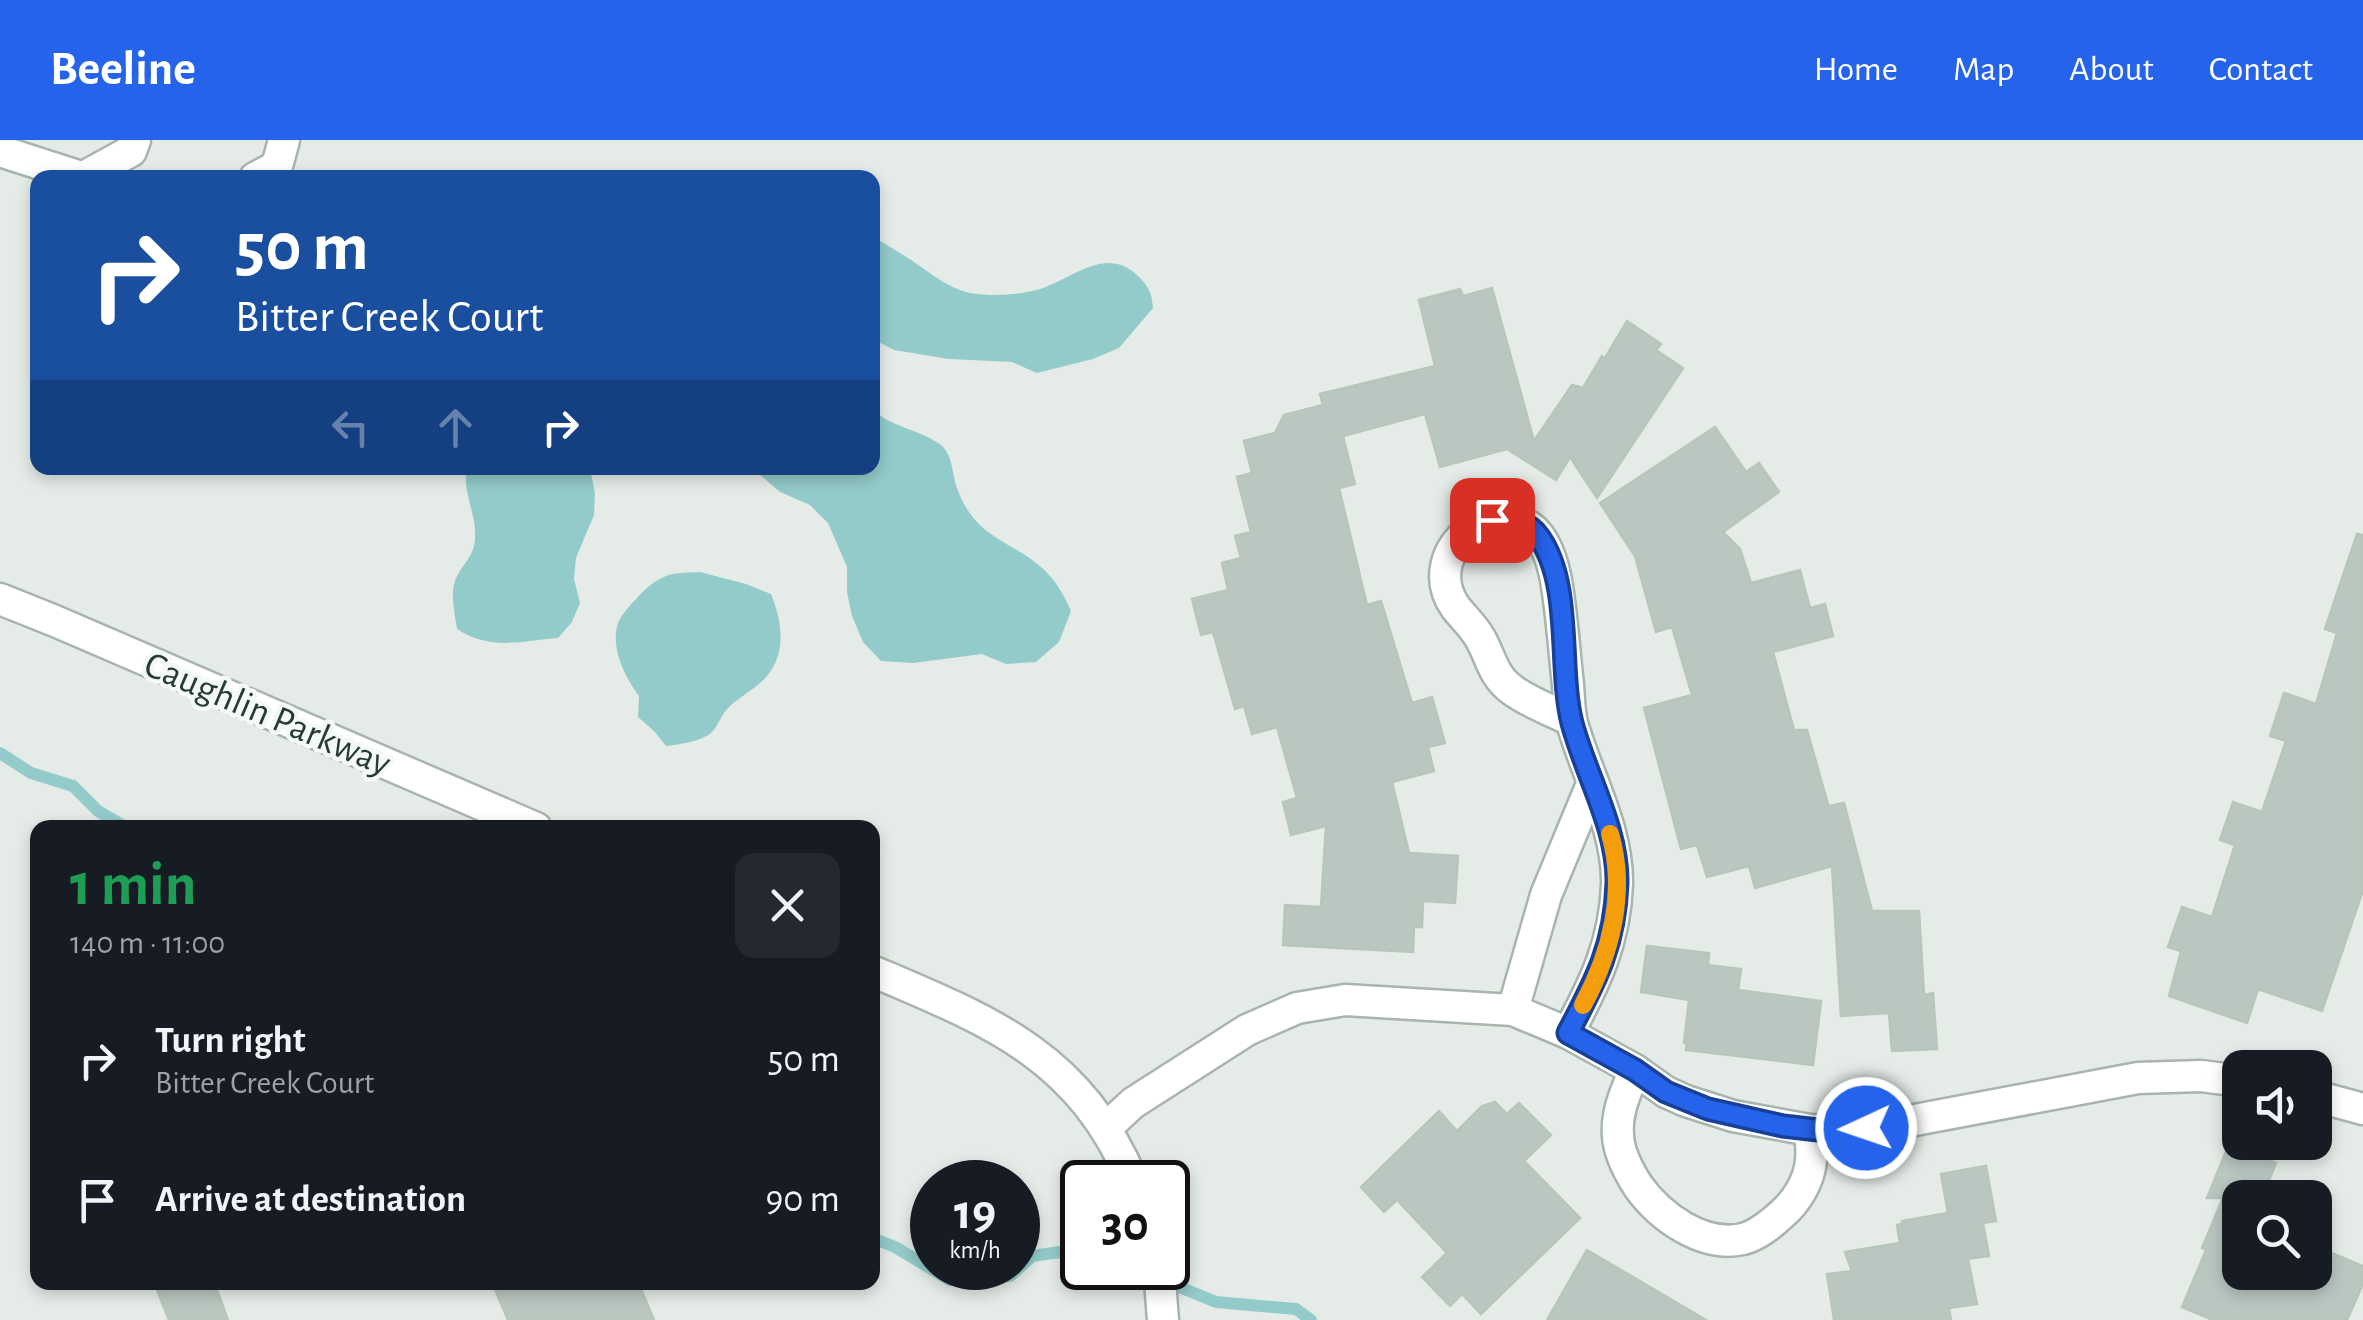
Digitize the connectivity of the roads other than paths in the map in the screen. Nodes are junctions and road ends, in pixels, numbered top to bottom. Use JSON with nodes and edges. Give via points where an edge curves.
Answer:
{"nodes":[{"id":1,"x":136,"y":140,"type":"edge"},
{"id":2,"x":284,"y":140,"type":"edge"},
{"id":3,"x":0,"y":151,"type":"edge"},
{"id":4,"x":60,"y":170,"type":"edge"},
{"id":5,"x":95,"y":170,"type":"edge"},
{"id":6,"x":270,"y":170,"type":"edge"},
{"id":7,"x":0,"y":600,"type":"edge"},
{"id":8,"x":1572,"y":720,"type":"junction"},
{"id":9,"x":1592,"y":784,"type":"junction"},
{"id":10,"x":517,"y":820,"type":"edge"},
{"id":11,"x":880,"y":974,"type":"edge"},
{"id":12,"x":1513,"y":1010,"type":"junction"},
{"id":13,"x":1568,"y":1033,"type":"junction"},
{"id":14,"x":1635,"y":1070,"type":"junction"},
{"id":15,"x":2222,"y":1079,"type":"edge"},
{"id":16,"x":2332,"y":1101,"type":"edge"},
{"id":17,"x":2363,"y":1109,"type":"edge"},
{"id":18,"x":1106,"y":1128,"type":"junction"},
{"id":19,"x":1810,"y":1130,"type":"junction"},
{"id":20,"x":1122,"y":1160,"type":"edge"},
{"id":21,"x":1160,"y":1290,"type":"edge"},
{"id":22,"x":1162,"y":1320,"type":"edge"}],
"edges":[{"from":1,"to":5,"type":"street","via":[[131,151]]},
{"from":2,"to":6,"type":"street"},
{"from":3,"to":4,"type":"street"},
{"from":7,"to":10,"type":"street","name":"Caughlin Parkway"},
{"from":8,"to":8,"type":"street","via":[[1559,600],[1544,544],[1524,524],[1492,520],[1477,526],[1446,560],[1454,605],[1509,688]]},
{"from":8,"to":9,"type":"street"},
{"from":9,"to":12,"type":"street","via":[[1546,894]]},
{"from":9,"to":13,"type":"street","via":[[1617,864],[1614,924]]},
{"from":11,"to":18,"type":"street","via":[[1009,1034],[1060,1074]]},
{"from":12,"to":13,"type":"street"},
{"from":12,"to":18,"type":"street","via":[[1345,1000],[1297,1008],[1248,1030],[1133,1103]]},
{"from":13,"to":14,"type":"street"},
{"from":14,"to":19,"type":"street","via":[[1708,1109]]},
{"from":14,"to":19,"type":"street","via":[[1619,1113],[1624,1159],[1649,1201],[1701,1235],[1740,1240],[1787,1210],[1807,1177]]},
{"from":15,"to":19,"type":"street","via":[[2138,1078],[1899,1123]]},
{"from":16,"to":17,"type":"street"},
{"from":18,"to":20,"type":"street"},
{"from":21,"to":22,"type":"street"}]}
